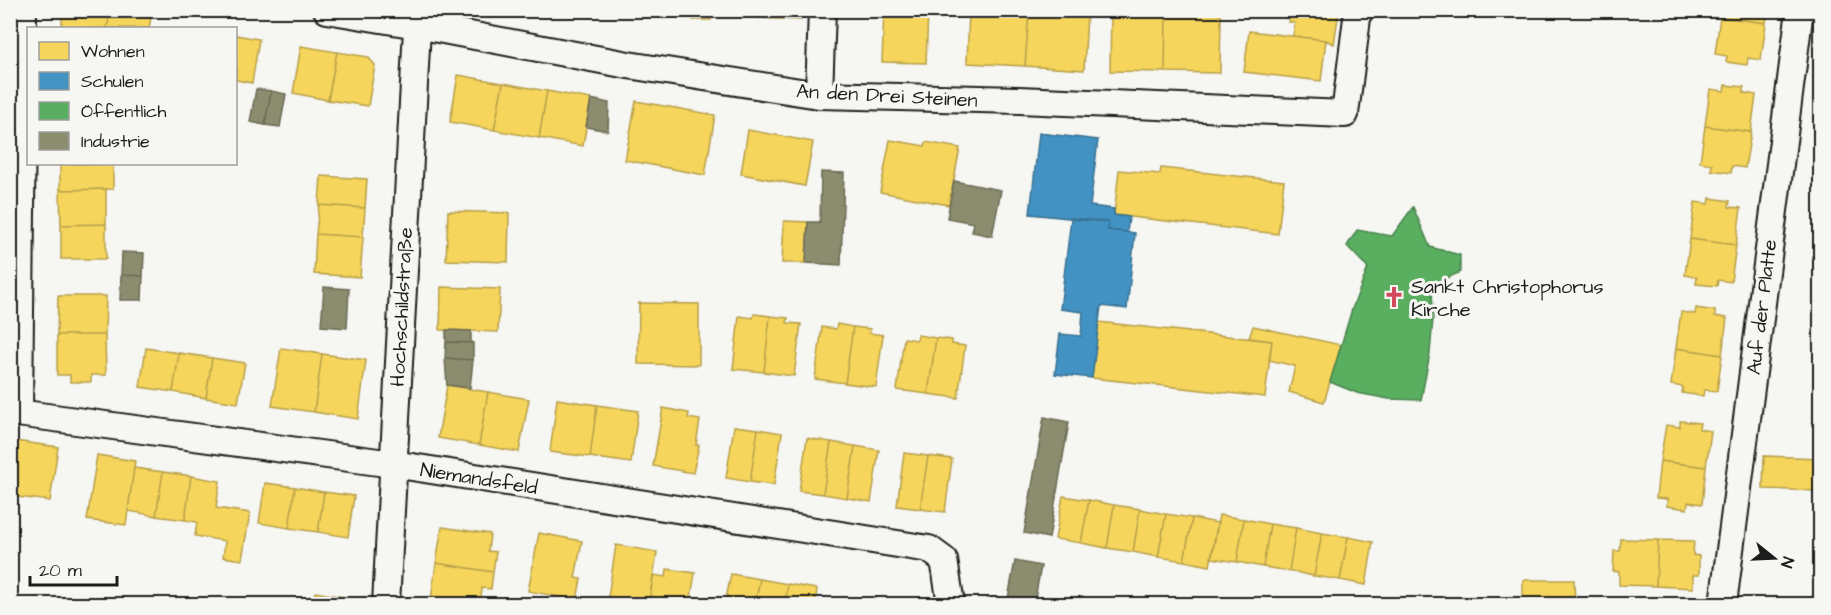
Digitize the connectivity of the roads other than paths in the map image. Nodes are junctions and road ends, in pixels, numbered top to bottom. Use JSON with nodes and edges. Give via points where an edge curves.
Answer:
{"nodes":[{"id":1,"x":23,"y":10,"type":"edge"},
{"id":2,"x":327,"y":10,"type":"edge"},
{"id":3,"x":822,"y":10,"type":"edge"},
{"id":4,"x":1358,"y":10,"type":"edge"},
{"id":5,"x":1800,"y":10,"type":"edge"},
{"id":6,"x":417,"y":18,"type":"edge"},
{"id":7,"x":819,"y":96,"type":"junction"},
{"id":8,"x":15,"y":413,"type":"edge"},
{"id":9,"x":393,"y":464,"type":"junction"},
{"id":10,"x":386,"y":604,"type":"edge"},
{"id":11,"x":951,"y":604,"type":"edge"},
{"id":12,"x":1723,"y":604,"type":"edge"}],
"edges":[{"from":1,"to":8,"type":"street"},
{"from":2,"to":6,"type":"street","name":"An den Drei Steinen"},
{"from":3,"to":7,"type":"street"},
{"from":4,"to":7,"type":"street","name":"An den Drei Steinen","via":[[1345,114]]},
{"from":5,"to":12,"type":"street","name":"Auf der Platte"},
{"from":6,"to":7,"type":"street","name":"An den Drei Steinen","via":[[628,65]]},
{"from":6,"to":9,"type":"street","name":"Hochschildstraße"},
{"from":8,"to":9,"type":"street","name":"Niemandsfeld"},
{"from":9,"to":10,"type":"street","name":"Hochschildstraße"},
{"from":9,"to":11,"type":"street","name":"Niemandsfeld","via":[[929,549],[944,560]]}]}
